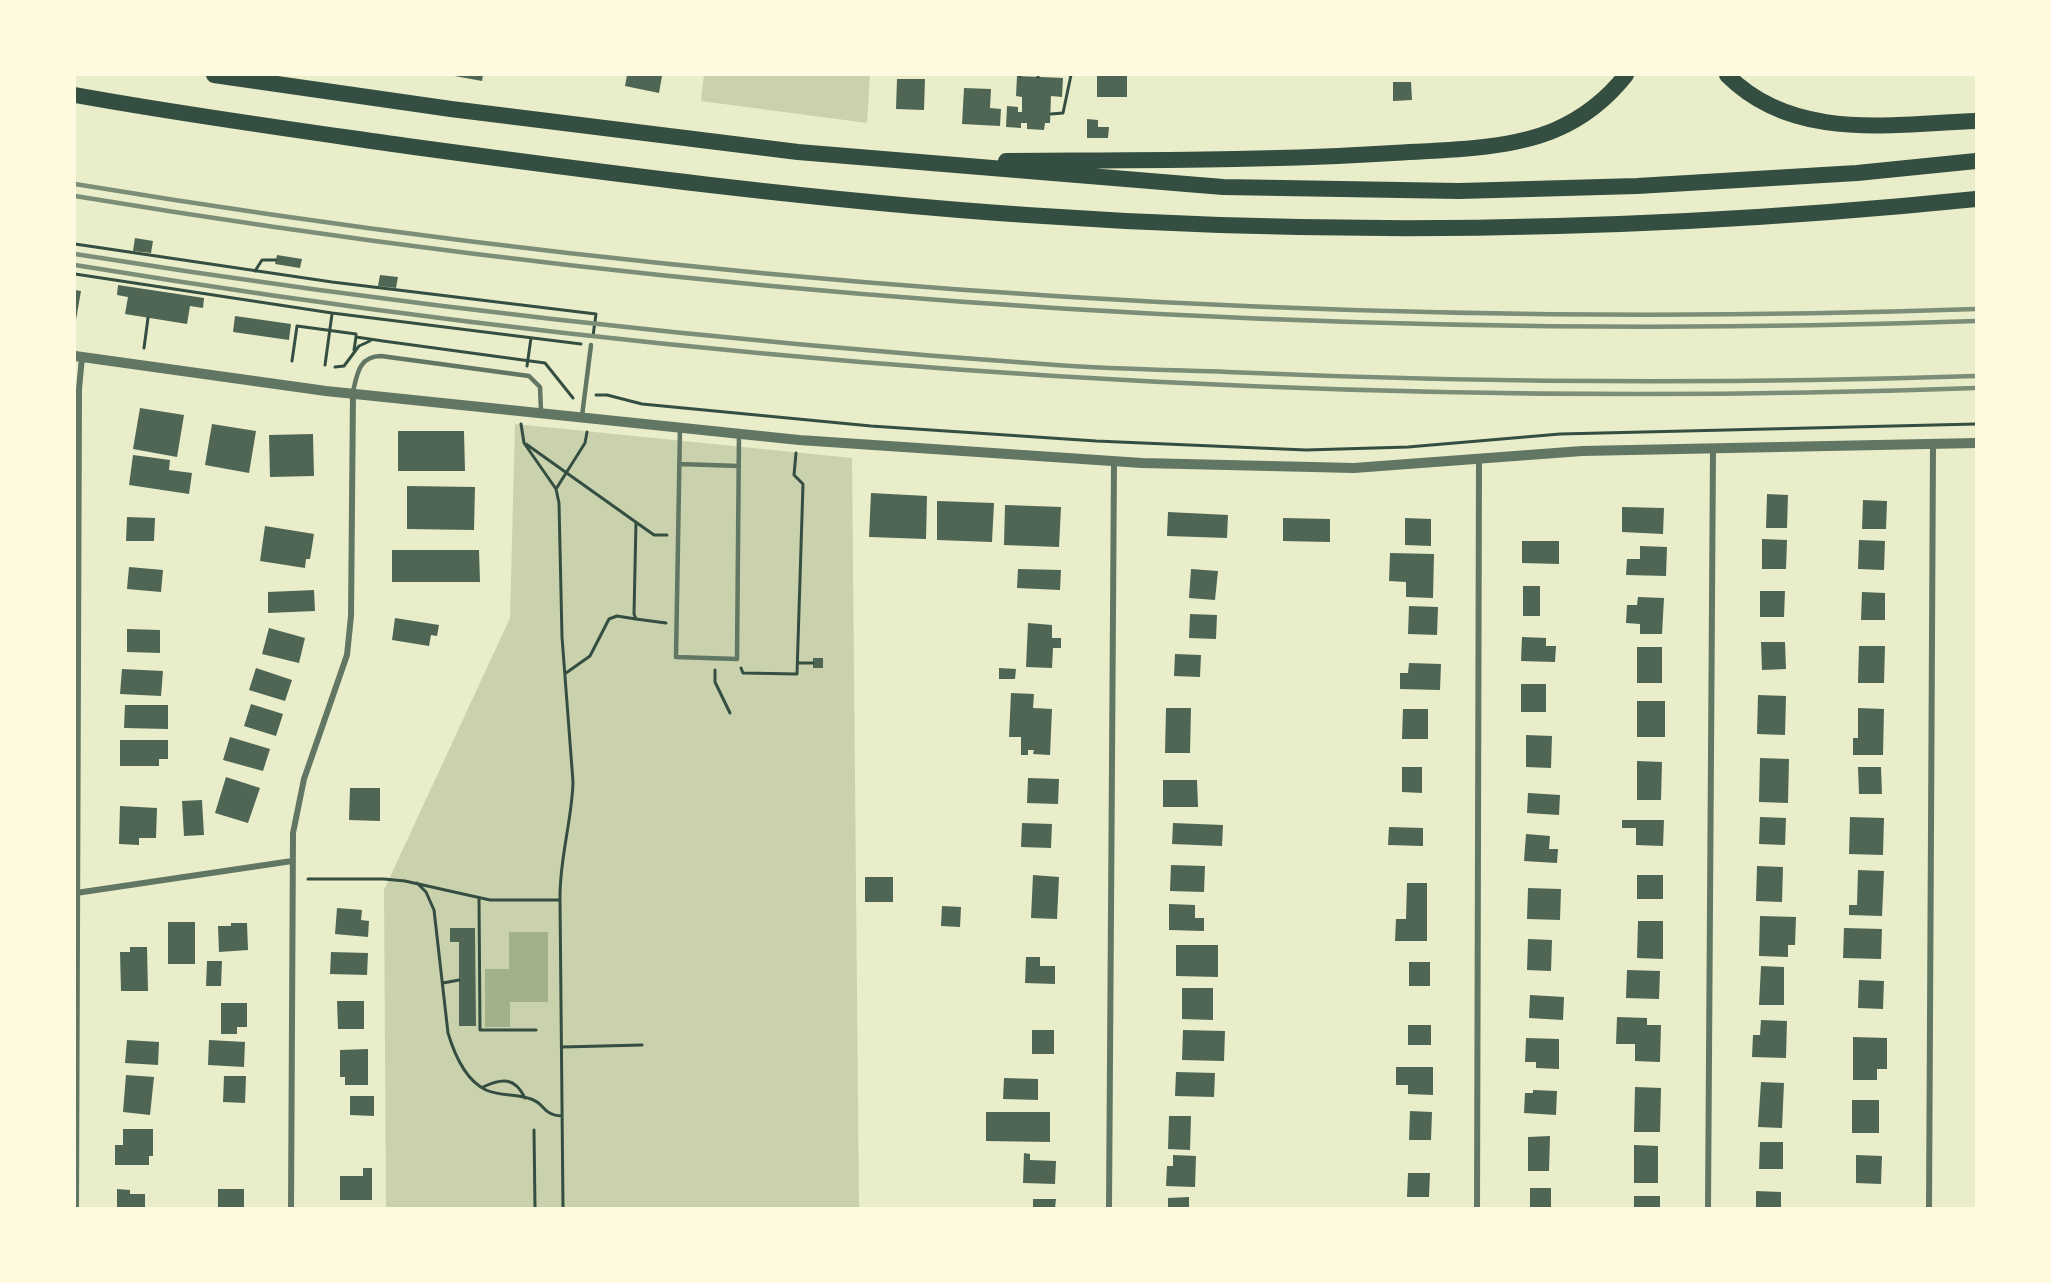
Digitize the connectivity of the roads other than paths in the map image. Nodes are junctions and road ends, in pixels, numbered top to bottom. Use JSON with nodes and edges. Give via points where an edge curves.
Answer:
{"nodes":[{"id":1,"x":214,"y":75,"type":"edge"},
{"id":2,"x":1626,"y":75,"type":"edge"},
{"id":3,"x":1727,"y":75,"type":"edge"},
{"id":4,"x":75,"y":95,"type":"edge"},
{"id":5,"x":1976,"y":121,"type":"edge"},
{"id":6,"x":888,"y":161,"type":"junction"},
{"id":7,"x":1976,"y":161,"type":"edge"},
{"id":8,"x":1976,"y":199,"type":"edge"},
{"id":9,"x":591,"y":343,"type":"road end"},
{"id":10,"x":78,"y":357,"type":"edge"},
{"id":11,"x":353,"y":392,"type":"junction"},
{"id":12,"x":541,"y":412,"type":"junction"},
{"id":13,"x":582,"y":416,"type":"junction"},
{"id":14,"x":680,"y":427,"type":"junction"},
{"id":15,"x":739,"y":433,"type":"junction"},
{"id":16,"x":1976,"y":443,"type":"edge"},
{"id":17,"x":1933,"y":445,"type":"junction"},
{"id":18,"x":1713,"y":449,"type":"junction"},
{"id":19,"x":1479,"y":459,"type":"junction"},
{"id":20,"x":1114,"y":462,"type":"junction"},
{"id":21,"x":679,"y":464,"type":"junction"},
{"id":22,"x":739,"y":466,"type":"junction"},
{"id":23,"x":292,"y":861,"type":"junction"},
{"id":24,"x":76,"y":893,"type":"edge"},
{"id":25,"x":76,"y":1208,"type":"edge"},
{"id":26,"x":291,"y":1208,"type":"edge"},
{"id":27,"x":1109,"y":1208,"type":"edge"},
{"id":28,"x":1477,"y":1208,"type":"edge"},
{"id":29,"x":1708,"y":1208,"type":"edge"},
{"id":30,"x":1929,"y":1208,"type":"edge"}],
"edges":[{"from":1,"to":6,"type":"highway","via":[[627,132]]},
{"from":2,"to":6,"type":"highway","via":[[1602,101],[1572,122],[1538,136],[1478,146],[1278,159]]},
{"from":3,"to":5,"type":"highway","via":[[1767,106],[1823,123]]},
{"from":4,"to":8,"type":"highway","via":[[350,138],[629,175],[869,202],[1109,220],[1314,227],[1589,226],[1838,212]]},
{"from":6,"to":7,"type":"highway","via":[[1223,187],[1459,191],[1757,180]]},
{"from":9,"to":13,"type":"lane"},
{"from":10,"to":11,"type":"street"},
{"from":10,"to":24,"type":"street"},
{"from":11,"to":12,"type":"street"},
{"from":11,"to":12,"type":"lane","via":[[362,362],[381,356],[529,376],[540,387]]},
{"from":11,"to":23,"type":"street","via":[[351,616],[347,655],[304,779],[293,833]]},
{"from":12,"to":13,"type":"street"},
{"from":13,"to":14,"type":"street"},
{"from":14,"to":15,"type":"street"},
{"from":14,"to":21,"type":"lane"},
{"from":15,"to":20,"type":"street"},
{"from":15,"to":22,"type":"lane"},
{"from":16,"to":17,"type":"street"},
{"from":17,"to":18,"type":"street"},
{"from":17,"to":30,"type":"street"},
{"from":18,"to":19,"type":"street","via":[[1592,451]]},
{"from":18,"to":29,"type":"street"},
{"from":19,"to":20,"type":"street","via":[[1329,468]]},
{"from":19,"to":28,"type":"street"},
{"from":20,"to":27,"type":"street"},
{"from":21,"to":22,"type":"lane"},
{"from":21,"to":22,"type":"lane","via":[[676,657],[737,659]]},
{"from":23,"to":24,"type":"street"},
{"from":23,"to":26,"type":"street"},
{"from":24,"to":25,"type":"street"}]}
